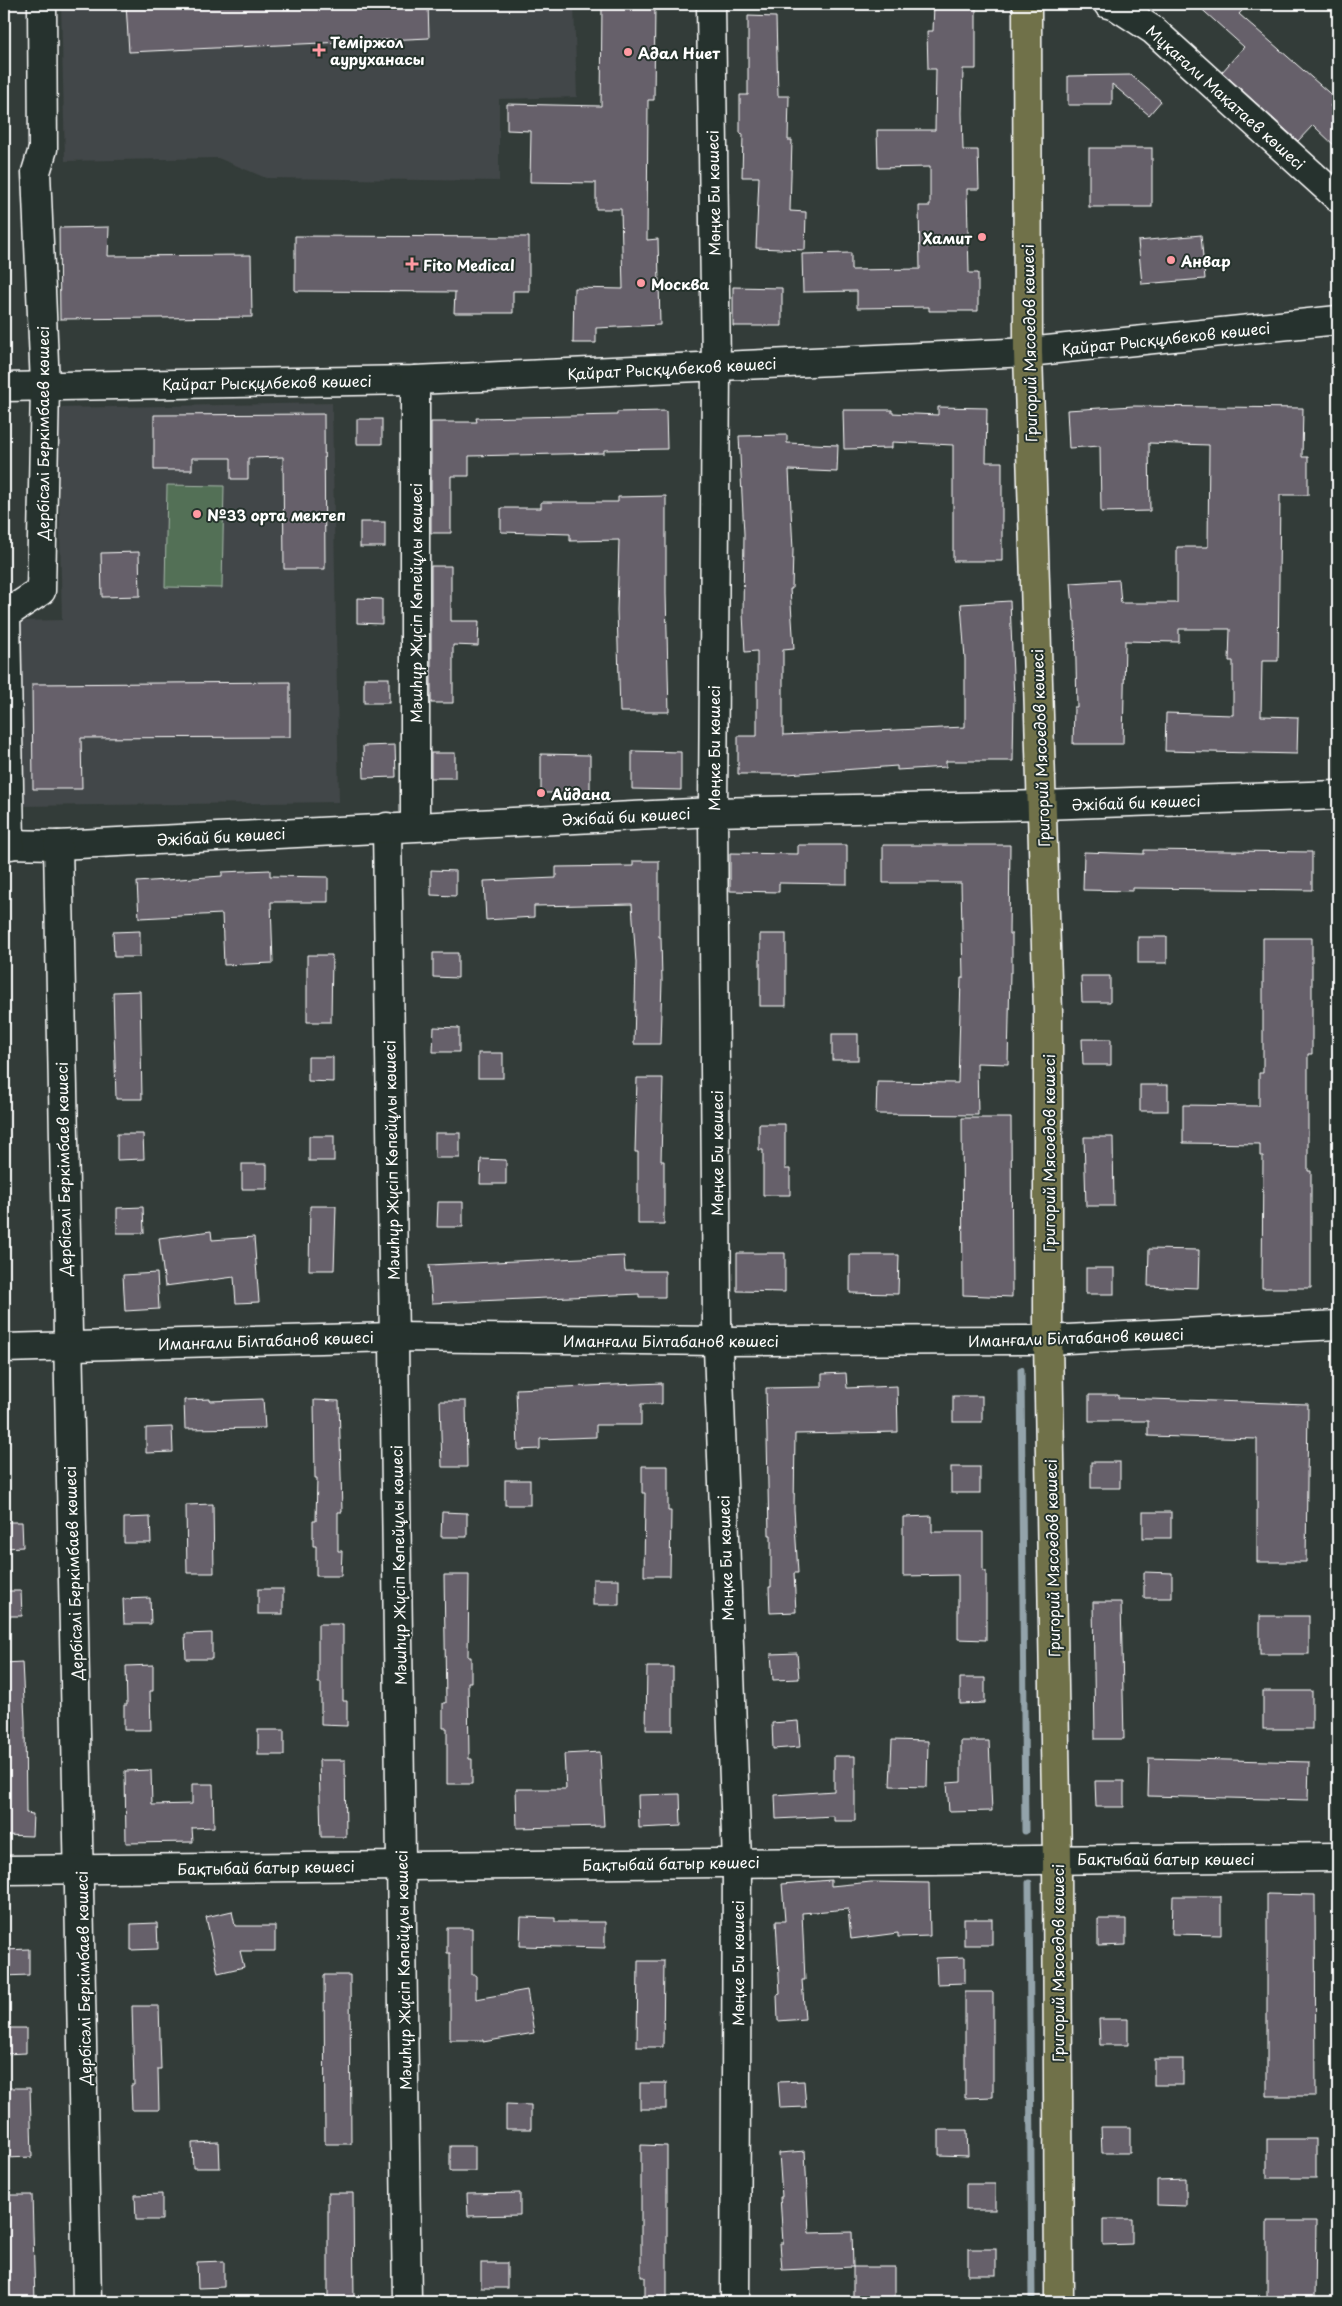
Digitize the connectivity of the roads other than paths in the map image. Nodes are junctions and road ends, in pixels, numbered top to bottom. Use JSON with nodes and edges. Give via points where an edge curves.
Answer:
{"nodes":[{"id":1,"x":42,"y":4,"type":"edge"},
{"id":2,"x":710,"y":4,"type":"edge"},
{"id":3,"x":1027,"y":4,"type":"edge"},
{"id":4,"x":1114,"y":4,"type":"edge"},
{"id":5,"x":1338,"y":198,"type":"edge"},
{"id":6,"x":1338,"y":320,"type":"edge"},
{"id":7,"x":1028,"y":352,"type":"junction"},
{"id":8,"x":716,"y":366,"type":"junction"},
{"id":9,"x":415,"y":380,"type":"junction"},
{"id":10,"x":45,"y":386,"type":"junction"},
{"id":11,"x":4,"y":387,"type":"edge"},
{"id":12,"x":1338,"y":795,"type":"edge"},
{"id":13,"x":1042,"y":805,"type":"junction"},
{"id":14,"x":713,"y":812,"type":"junction"},
{"id":15,"x":415,"y":826,"type":"junction"},
{"id":16,"x":386,"y":827,"type":"junction"},
{"id":17,"x":7,"y":844,"type":"edge"},
{"id":18,"x":58,"y":845,"type":"junction"},
{"id":19,"x":1338,"y":1325,"type":"edge"},
{"id":20,"x":394,"y":1337,"type":"junction"},
{"id":21,"x":1048,"y":1340,"type":"junction"},
{"id":22,"x":717,"y":1341,"type":"junction"},
{"id":23,"x":66,"y":1346,"type":"junction"},
{"id":24,"x":4,"y":1348,"type":"edge"},
{"id":25,"x":1338,"y":1857,"type":"edge"},
{"id":26,"x":1057,"y":1859,"type":"junction"},
{"id":27,"x":737,"y":1862,"type":"junction"},
{"id":28,"x":402,"y":1866,"type":"junction"},
{"id":29,"x":81,"y":1869,"type":"junction"},
{"id":30,"x":4,"y":1870,"type":"edge"},
{"id":31,"x":87,"y":2302,"type":"edge"},
{"id":32,"x":408,"y":2302,"type":"edge"},
{"id":33,"x":736,"y":2302,"type":"edge"},
{"id":34,"x":1059,"y":2302,"type":"edge"}],
"edges":[{"from":1,"to":10,"type":"street","name":"Дербісәлі Беркімбаев көшесі","via":[[43,149],[36,172]]},
{"from":2,"to":8,"type":"street","name":"Мөңке Би көшесі"},
{"from":3,"to":7,"type":"main road","name":"Григорий Мясоедов көшесі"},
{"from":4,"to":5,"type":"street","name":"Мұқағали Мақатаев көшесі","via":[[1153,30]]},
{"from":6,"to":7,"type":"street","name":"Қайрат Рысқұлбеков көшесі"},
{"from":7,"to":8,"type":"street","name":"Қайрат Рысқұлбеков көшесі"},
{"from":7,"to":13,"type":"main road","name":"Григорий Мясоедов көшесі"},
{"from":8,"to":9,"type":"street","name":"Қайрат Рысқұлбеков көшесі"},
{"from":8,"to":14,"type":"street","name":"Мөңке Би көшесі"},
{"from":9,"to":10,"type":"street","name":"Қайрат Рысқұлбеков көшесі"},
{"from":9,"to":15,"type":"street","name":"Мәшһүр Жүсіп Көпейұлы көшесі"},
{"from":10,"to":11,"type":"street","name":"Қайрат Рысқұлбеков көшесі"},
{"from":10,"to":17,"type":"street","name":"Дербісәлі Беркімбаев көшесі","via":[[41,591],[6,614]]},
{"from":12,"to":13,"type":"street","name":"Әжібай би көшесі"},
{"from":13,"to":14,"type":"street","name":"Әжібай би көшесі"},
{"from":13,"to":21,"type":"main road","name":"Григорий Мясоедов көшесі","via":[[1048,1012]]},
{"from":14,"to":15,"type":"street","name":"Әжібай би көшесі"},
{"from":14,"to":22,"type":"street","name":"Мөңке Би көшесі"},
{"from":15,"to":16,"type":"street","name":"Әжібай би көшесі"},
{"from":16,"to":18,"type":"street","name":"Әжібай би көшесі"},
{"from":16,"to":20,"type":"street","name":"Мәшһүр Жүсіп Көпейұлы көшесі"},
{"from":17,"to":18,"type":"street","name":"Әжібай би көшесі"},
{"from":18,"to":23,"type":"street","name":"Дербісәлі Беркімбаев көшесі"},
{"from":19,"to":21,"type":"street","name":"Иманғали Білтабанов көшесі"},
{"from":20,"to":22,"type":"street","name":"Иманғали Білтабанов көшесі"},
{"from":20,"to":23,"type":"street","name":"Иманғали Білтабанов көшесі"},
{"from":20,"to":28,"type":"street","name":"Мәшһүр Жүсіп Көпейұлы көшесі"},
{"from":21,"to":22,"type":"street","name":"Иманғали Білтабанов көшесі"},
{"from":21,"to":26,"type":"main road","name":"Григорий Мясоедов көшесі"},
{"from":22,"to":27,"type":"street","name":"Мөңке Би көшесі"},
{"from":23,"to":24,"type":"street","name":"Иманғали Білтабанов көшесі"},
{"from":23,"to":29,"type":"street","name":"Дербісәлі Беркімбаев көшесі"},
{"from":25,"to":26,"type":"street","name":"Бақтыбай батыр көшесі"},
{"from":26,"to":27,"type":"street","name":"Бақтыбай батыр көшесі"},
{"from":26,"to":34,"type":"main road","name":"Григорий Мясоедов көшесі"},
{"from":27,"to":28,"type":"street","name":"Бақтыбай батыр көшесі"},
{"from":27,"to":33,"type":"street","name":"Мөңке Би көшесі"},
{"from":28,"to":29,"type":"street","name":"Бақтыбай батыр көшесі"},
{"from":28,"to":32,"type":"street","name":"Мәшһүр Жүсіп Көпейұлы көшесі"},
{"from":29,"to":30,"type":"street","name":"Бақтыбай батыр көшесі"},
{"from":29,"to":31,"type":"street","name":"Дербісәлі Беркімбаев көшесі"}]}
